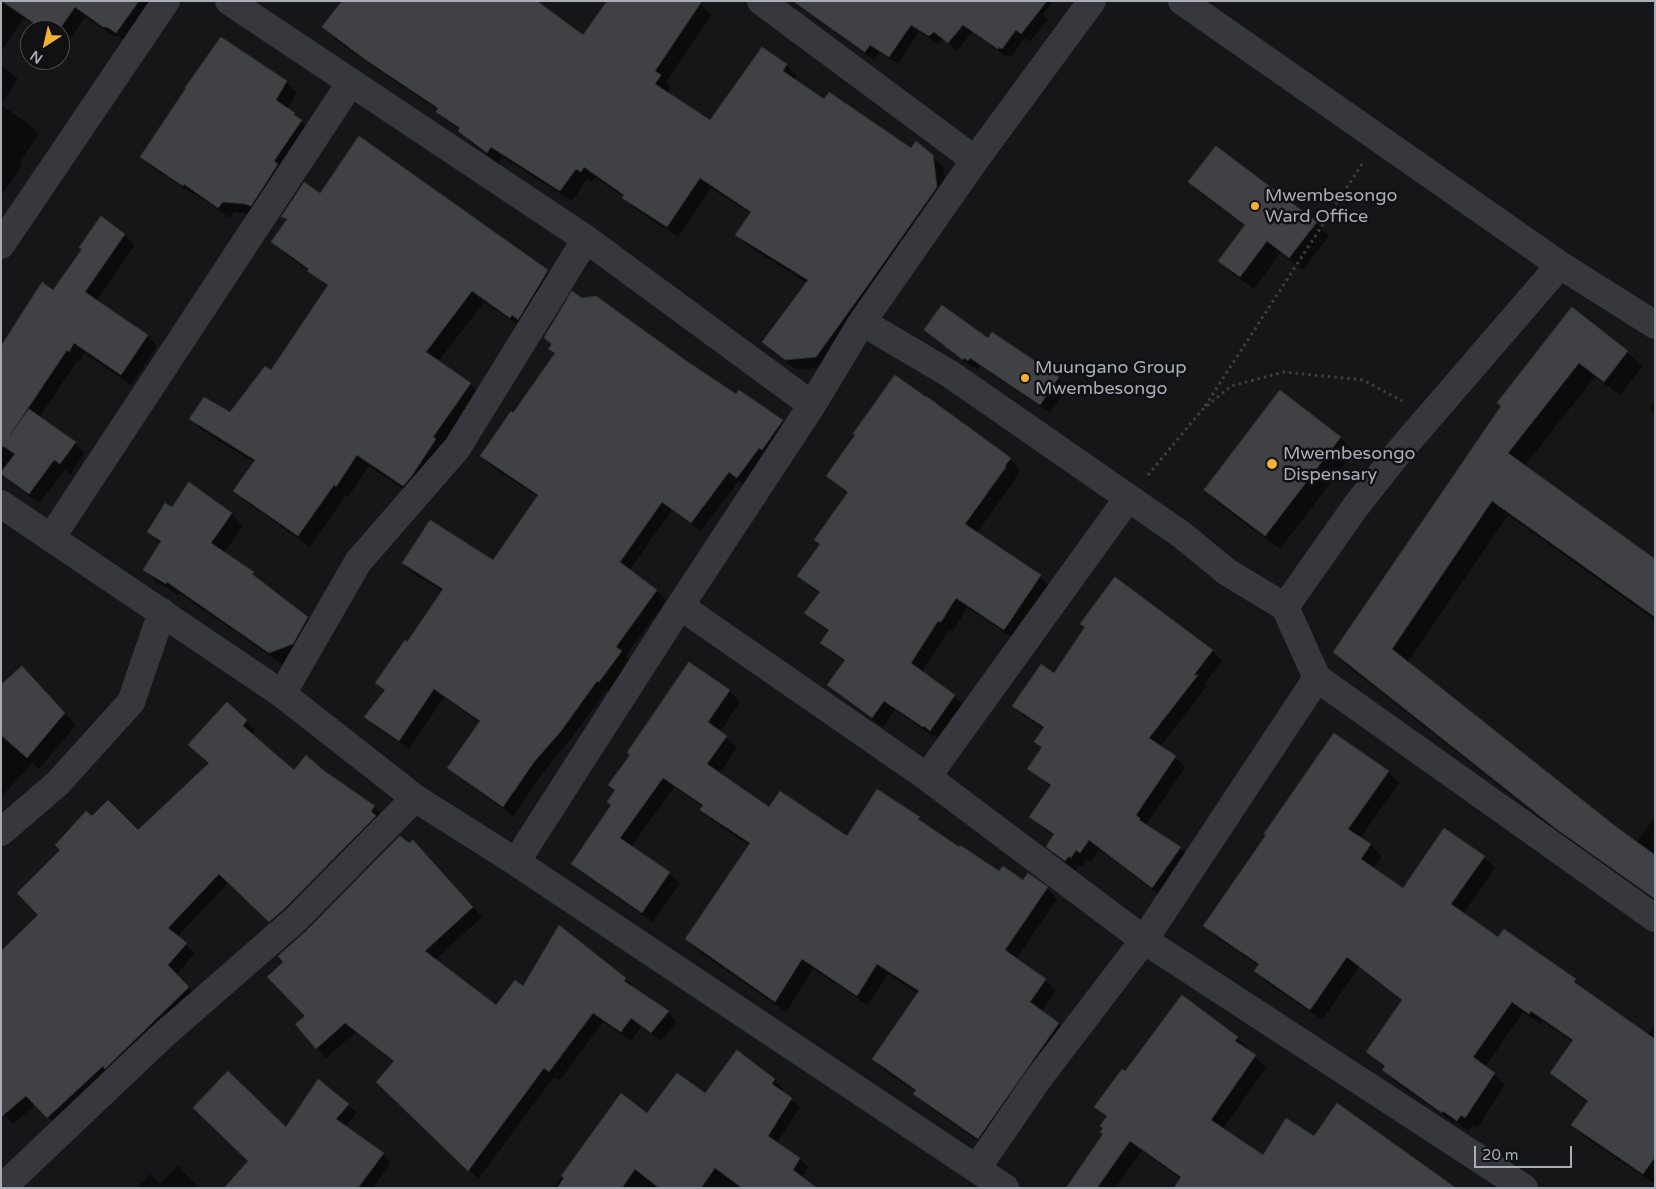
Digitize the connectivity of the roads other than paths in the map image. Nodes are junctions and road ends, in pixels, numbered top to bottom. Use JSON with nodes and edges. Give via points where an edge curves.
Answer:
{"nodes":[{"id":1,"x":166,"y":1,"type":"edge"},
{"id":2,"x":229,"y":1,"type":"edge"},
{"id":3,"x":761,"y":1,"type":"edge"},
{"id":4,"x":1092,"y":1,"type":"edge"},
{"id":5,"x":1182,"y":1,"type":"edge"},
{"id":6,"x":351,"y":82,"type":"junction"},
{"id":7,"x":975,"y":160,"type":"junction"},
{"id":8,"x":586,"y":239,"type":"junction"},
{"id":9,"x":1,"y":245,"type":"edge"},
{"id":10,"x":1560,"y":265,"type":"junction"},
{"id":11,"x":862,"y":322,"type":"junction"},
{"id":12,"x":1655,"y":325,"type":"edge"},
{"id":13,"x":812,"y":405,"type":"junction"},
{"id":14,"x":1128,"y":498,"type":"junction"},
{"id":15,"x":1,"y":504,"type":"edge"},
{"id":16,"x":51,"y":538,"type":"junction"},
{"id":17,"x":680,"y":606,"type":"junction"},
{"id":18,"x":1285,"y":607,"type":"junction"},
{"id":19,"x":162,"y":612,"type":"junction"},
{"id":20,"x":1317,"y":678,"type":"junction"},
{"id":21,"x":282,"y":694,"type":"junction"},
{"id":22,"x":927,"y":777,"type":"junction"},
{"id":23,"x":415,"y":798,"type":"junction"},
{"id":24,"x":1,"y":832,"type":"edge"},
{"id":25,"x":516,"y":862,"type":"junction"},
{"id":26,"x":1655,"y":918,"type":"edge"},
{"id":27,"x":1144,"y":940,"type":"junction"},
{"id":28,"x":977,"y":1168,"type":"junction"},
{"id":29,"x":2,"y":1188,"type":"edge"},
{"id":30,"x":1006,"y":1188,"type":"edge"},
{"id":31,"x":1524,"y":1188,"type":"edge"}],
"edges":[{"from":1,"to":9,"type":"street"},
{"from":2,"to":6,"type":"street"},
{"from":3,"to":7,"type":"street"},
{"from":4,"to":7,"type":"street"},
{"from":5,"to":10,"type":"street"},
{"from":6,"to":8,"type":"street"},
{"from":6,"to":16,"type":"street"},
{"from":7,"to":11,"type":"street"},
{"from":8,"to":13,"type":"street"},
{"from":8,"to":21,"type":"street","via":[[457,448],[358,562]]},
{"from":10,"to":12,"type":"street"},
{"from":10,"to":18,"type":"street","via":[[1429,415],[1356,506]]},
{"from":11,"to":13,"type":"street"},
{"from":11,"to":14,"type":"street","via":[[950,374]]},
{"from":13,"to":17,"type":"street"},
{"from":14,"to":18,"type":"street","via":[[1182,535],[1227,572]]},
{"from":14,"to":22,"type":"street"},
{"from":15,"to":16,"type":"street"},
{"from":16,"to":19,"type":"street"},
{"from":17,"to":22,"type":"street"},
{"from":17,"to":25,"type":"street"},
{"from":18,"to":20,"type":"street"},
{"from":19,"to":21,"type":"street"},
{"from":19,"to":24,"type":"street","via":[[132,702],[58,783]]},
{"from":20,"to":26,"type":"street"},
{"from":20,"to":27,"type":"street"},
{"from":21,"to":23,"type":"street"},
{"from":22,"to":27,"type":"street"},
{"from":23,"to":25,"type":"street"},
{"from":23,"to":29,"type":"street","via":[[295,920],[161,1037]]},
{"from":25,"to":28,"type":"street"},
{"from":27,"to":28,"type":"street","via":[[1038,1079]]},
{"from":27,"to":31,"type":"street"},
{"from":28,"to":30,"type":"street"}]}
